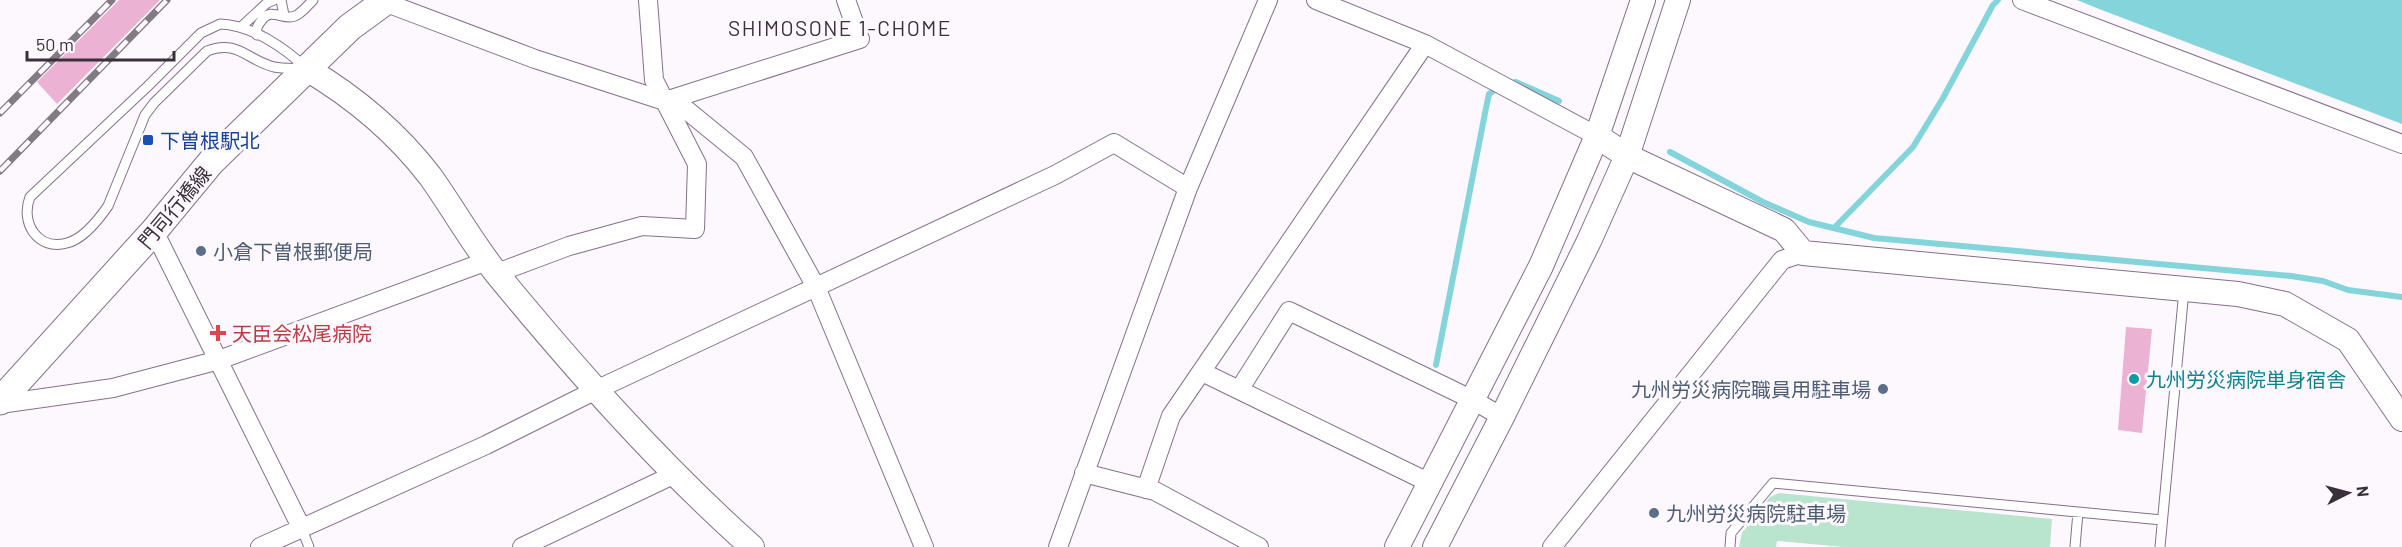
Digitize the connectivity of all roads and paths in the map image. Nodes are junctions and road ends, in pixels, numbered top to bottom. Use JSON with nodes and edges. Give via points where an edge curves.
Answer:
{"nodes":[{"id":1,"x":274,"y":0,"type":"edge"},
{"id":2,"x":281,"y":0,"type":"edge"},
{"id":3,"x":313,"y":0,"type":"edge"},
{"id":4,"x":648,"y":0,"type":"edge"},
{"id":5,"x":846,"y":0,"type":"edge"},
{"id":6,"x":1268,"y":0,"type":"edge"},
{"id":7,"x":1316,"y":0,"type":"edge"},
{"id":8,"x":1643,"y":0,"type":"edge"},
{"id":9,"x":1678,"y":0,"type":"edge"},
{"id":10,"x":2022,"y":0,"type":"edge"},
{"id":11,"x":386,"y":1,"type":"edge"},
{"id":12,"x":284,"y":15,"type":"junction"},
{"id":13,"x":242,"y":27,"type":"junction"},
{"id":14,"x":257,"y":35,"type":"junction"},
{"id":15,"x":1425,"y":44,"type":"junction"},
{"id":16,"x":307,"y":69,"type":"junction"},
{"id":17,"x":665,"y":101,"type":"junction"},
{"id":18,"x":1597,"y":136,"type":"junction"},
{"id":19,"x":2402,"y":144,"type":"edge"},
{"id":20,"x":1627,"y":156,"type":"junction"},
{"id":21,"x":1188,"y":188,"type":"junction"},
{"id":22,"x":154,"y":231,"type":"junction"},
{"id":23,"x":1803,"y":253,"type":"junction"},
{"id":24,"x":492,"y":267,"type":"junction"},
{"id":25,"x":816,"y":286,"type":"junction"},
{"id":26,"x":2184,"y":289,"type":"junction"},
{"id":27,"x":219,"y":360,"type":"junction"},
{"id":28,"x":1202,"y":372,"type":"junction"},
{"id":29,"x":596,"y":390,"type":"junction"},
{"id":30,"x":1239,"y":390,"type":"junction"},
{"id":31,"x":1473,"y":400,"type":"junction"},
{"id":32,"x":0,"y":403,"type":"edge"},
{"id":33,"x":1502,"y":417,"type":"junction"},
{"id":34,"x":2402,"y":419,"type":"edge"},
{"id":35,"x":1084,"y":473,"type":"junction"},
{"id":36,"x":675,"y":474,"type":"junction"},
{"id":37,"x":1430,"y":483,"type":"junction"},
{"id":38,"x":1146,"y":489,"type":"junction"},
{"id":39,"x":2078,"y":512,"type":"junction"},
{"id":40,"x":2162,"y":520,"type":"junction"},
{"id":41,"x":301,"y":527,"type":"junction"},
{"id":42,"x":260,"y":547,"type":"edge"},
{"id":43,"x":309,"y":547,"type":"edge"},
{"id":44,"x":522,"y":547,"type":"edge"},
{"id":45,"x":752,"y":547,"type":"edge"},
{"id":46,"x":924,"y":547,"type":"edge"},
{"id":47,"x":1058,"y":547,"type":"edge"},
{"id":48,"x":1259,"y":547,"type":"edge"},
{"id":49,"x":1397,"y":547,"type":"edge"},
{"id":50,"x":1435,"y":547,"type":"edge"},
{"id":51,"x":1552,"y":547,"type":"edge"},
{"id":52,"x":1730,"y":547,"type":"edge"},
{"id":53,"x":2075,"y":547,"type":"edge"},
{"id":54,"x":2160,"y":547,"type":"edge"}],
"edges":[{"from":1,"to":13,"type":"lane"},
{"from":2,"to":12,"type":"lane"},
{"from":3,"to":12,"type":"lane","via":[[297,15]]},
{"from":4,"to":17,"type":"street","via":[[654,80]]},
{"from":5,"to":17,"type":"street","via":[[860,39]]},
{"from":6,"to":21,"type":"street"},
{"from":7,"to":15,"type":"street"},
{"from":8,"to":18,"type":"street"},
{"from":9,"to":20,"type":"street"},
{"from":10,"to":19,"type":"street"},
{"from":11,"to":16,"type":"main road","name":"門司行橋線","via":[[350,27]]},
{"from":11,"to":17,"type":"street","via":[[535,59]]},
{"from":12,"to":14,"type":"lane","via":[[265,16],[256,29]]},
{"from":13,"to":14,"type":"lane"},
{"from":13,"to":16,"type":"lane","via":[[220,24],[201,33],[37,189],[26,206],[34,234],[50,244],[68,243],[102,215],[145,115],[207,51],[232,47],[274,67]]},
{"from":14,"to":16,"type":"lane","via":[[289,52]]},
{"from":15,"to":18,"type":"street"},
{"from":15,"to":28,"type":"street"},
{"from":16,"to":22,"type":"main road","name":"門司行橋線","via":[[211,162]]},
{"from":16,"to":24,"type":"street","via":[[340,88],[398,141],[429,175]]},
{"from":17,"to":24,"type":"street","via":[[698,164],[695,228],[642,226]]},
{"from":17,"to":25,"type":"street","via":[[683,107],[744,157]]},
{"from":18,"to":20,"type":"street"},
{"from":18,"to":31,"type":"street","via":[[1541,266]]},
{"from":20,"to":23,"type":"street","via":[[1784,230]]},
{"from":20,"to":33,"type":"street"},
{"from":21,"to":25,"type":"street","via":[[1113,143],[1055,175]]},
{"from":21,"to":35,"type":"street"},
{"from":22,"to":27,"type":"street"},
{"from":22,"to":32,"type":"main road","name":"門司行橋線"},
{"from":23,"to":26,"type":"street"},
{"from":23,"to":51,"type":"street","via":[[1782,260]]},
{"from":24,"to":27,"type":"street"},
{"from":24,"to":29,"type":"street"},
{"from":25,"to":29,"type":"street"},
{"from":25,"to":46,"type":"street"},
{"from":26,"to":34,"type":"street","via":[[2285,304],[2348,340]]},
{"from":26,"to":40,"type":"lane"},
{"from":27,"to":32,"type":"street","via":[[113,387]]},
{"from":27,"to":41,"type":"street"},
{"from":28,"to":30,"type":"street"},
{"from":28,"to":38,"type":"street","via":[[1172,416]]},
{"from":29,"to":36,"type":"street"},
{"from":29,"to":41,"type":"street","via":[[486,445]]},
{"from":30,"to":31,"type":"street","via":[[1289,311]]},
{"from":30,"to":37,"type":"street"},
{"from":31,"to":33,"type":"street"},
{"from":31,"to":37,"type":"street"},
{"from":33,"to":50,"type":"street"},
{"from":35,"to":38,"type":"street"},
{"from":35,"to":47,"type":"street"},
{"from":36,"to":44,"type":"street"},
{"from":36,"to":45,"type":"street"},
{"from":37,"to":49,"type":"street"},
{"from":38,"to":48,"type":"street"},
{"from":39,"to":40,"type":"lane"},
{"from":39,"to":52,"type":"lane","via":[[1773,483],[1731,533]]},
{"from":39,"to":53,"type":"lane"},
{"from":40,"to":54,"type":"lane"},
{"from":41,"to":42,"type":"street"},
{"from":41,"to":43,"type":"lane"}]}
